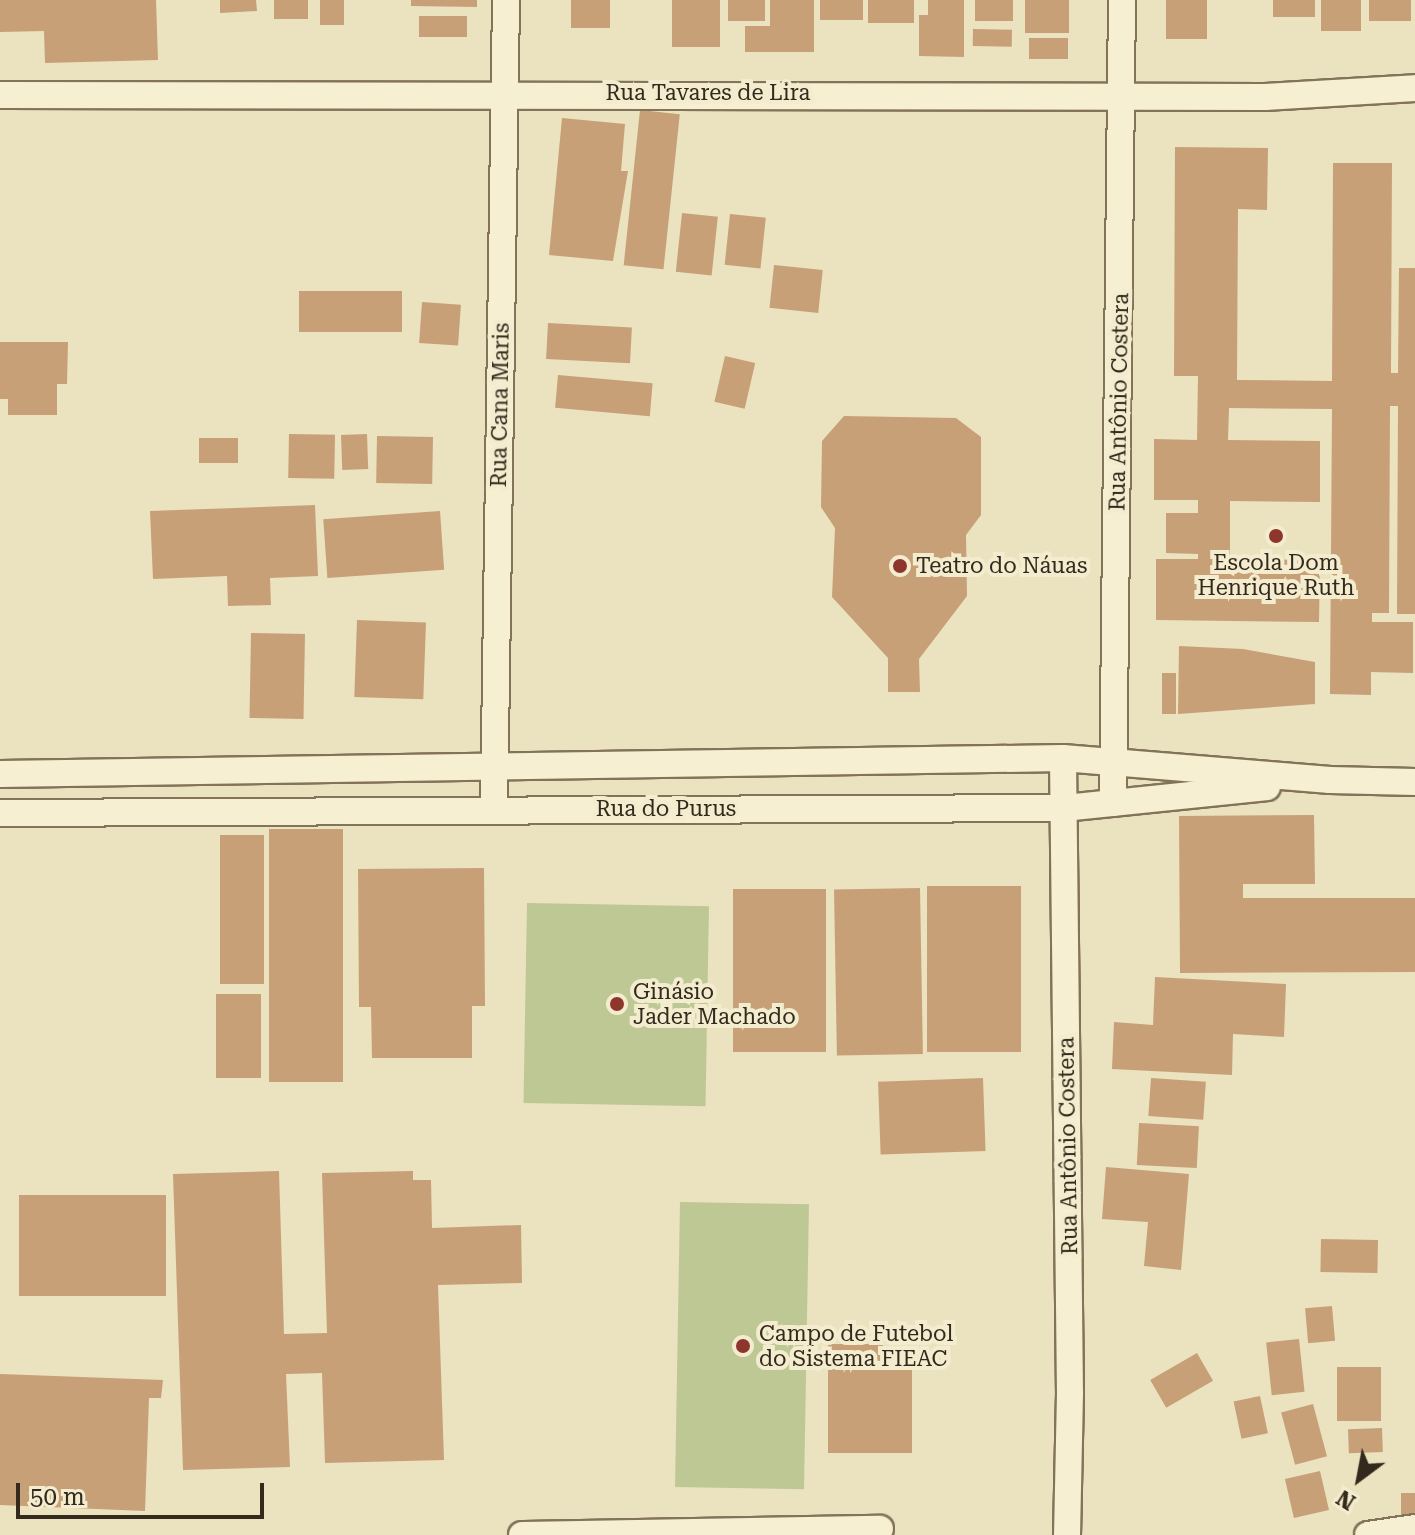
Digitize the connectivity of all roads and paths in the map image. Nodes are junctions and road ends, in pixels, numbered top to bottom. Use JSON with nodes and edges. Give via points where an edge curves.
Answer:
{"nodes":[{"id":1,"x":506,"y":0,"type":"edge"},
{"id":2,"x":1122,"y":0,"type":"edge"},
{"id":3,"x":1415,"y":88,"type":"edge"},
{"id":4,"x":504,"y":93,"type":"junction"},
{"id":5,"x":1123,"y":94,"type":"junction"},
{"id":6,"x":0,"y":95,"type":"edge"},
{"id":7,"x":1063,"y":758,"type":"junction"},
{"id":8,"x":1114,"y":762,"type":"junction"},
{"id":9,"x":496,"y":763,"type":"junction"},
{"id":10,"x":0,"y":774,"type":"edge"},
{"id":11,"x":1330,"y":780,"type":"junction"},
{"id":12,"x":1415,"y":782,"type":"edge"},
{"id":13,"x":1113,"y":803,"type":"junction"},
{"id":14,"x":1064,"y":808,"type":"junction"},
{"id":15,"x":494,"y":809,"type":"junction"},
{"id":16,"x":0,"y":813,"type":"edge"},
{"id":17,"x":1415,"y":1528,"type":"edge"},
{"id":18,"x":880,"y":1529,"type":"dead end"},
{"id":19,"x":522,"y":1535,"type":"edge"},
{"id":20,"x":1067,"y":1535,"type":"edge"},
{"id":21,"x":1368,"y":1535,"type":"edge"}],
"edges":[{"from":1,"to":4,"type":"street","name":"Rua Cana Maris"},
{"from":2,"to":5,"type":"street","name":"Rua Antônio Costera"},
{"from":3,"to":5,"type":"street","name":"Rua Tavares de Lira","via":[[1265,97]]},
{"from":4,"to":5,"type":"street","name":"Rua Tavares de Lira"},
{"from":4,"to":6,"type":"street","name":"Rua Tavares de Lira"},
{"from":4,"to":9,"type":"street","name":"Rua Cana Maris"},
{"from":5,"to":8,"type":"street","name":"Rua Antônio Costera"},
{"from":7,"to":8,"type":"street","name":"Rua do Purus"},
{"from":7,"to":9,"type":"street","name":"Rua do Purus"},
{"from":7,"to":14,"type":"street","name":"Rua Antônio Costera"},
{"from":8,"to":11,"type":"street","name":"Rua do Purus"},
{"from":8,"to":13,"type":"street","name":"Rua Antônio Costera"},
{"from":9,"to":10,"type":"street","name":"Rua do Purus"},
{"from":9,"to":15,"type":"street","name":"Rua Cana Maris"},
{"from":11,"to":12,"type":"street","name":"Rua do Purus"},
{"from":11,"to":13,"type":"street","name":"Rua do Purus"},
{"from":13,"to":14,"type":"street","name":"Rua do Purus"},
{"from":14,"to":15,"type":"street","name":"Rua do Purus"},
{"from":14,"to":20,"type":"street","name":"Rua Antônio Costera"},
{"from":15,"to":16,"type":"street","name":"Rua do Purus"},
{"from":17,"to":21,"type":"street"},
{"from":18,"to":19,"type":"street"}]}
